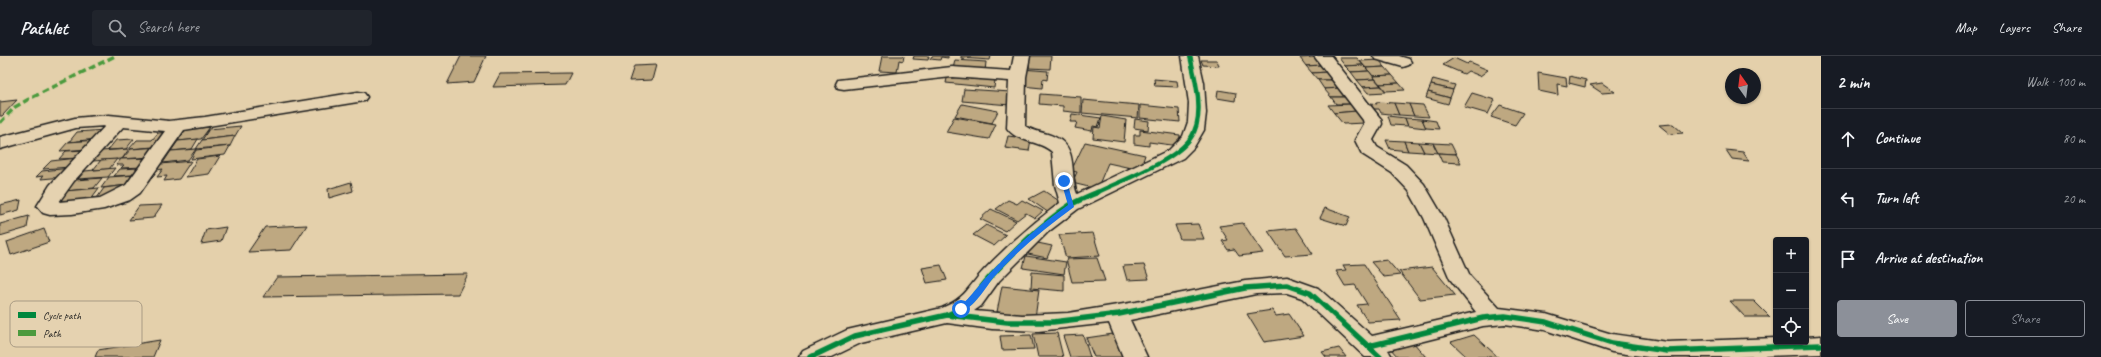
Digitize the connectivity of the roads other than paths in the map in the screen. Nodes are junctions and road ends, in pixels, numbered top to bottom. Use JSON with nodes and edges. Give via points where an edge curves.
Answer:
{"nodes":[{"id":1,"x":1022,"y":56,"type":"edge"},
{"id":2,"x":1190,"y":56,"type":"edge"},
{"id":3,"x":1322,"y":56,"type":"edge"},
{"id":4,"x":1382,"y":56,"type":"edge"},
{"id":5,"x":1403,"y":62,"type":"dead end"},
{"id":6,"x":1018,"y":77,"type":"junction"},
{"id":7,"x":844,"y":84,"type":"dead end"},
{"id":8,"x":358,"y":97,"type":"dead end"},
{"id":9,"x":119,"y":121,"type":"junction"},
{"id":10,"x":178,"y":125,"type":"junction"},
{"id":11,"x":0,"y":143,"type":"edge"},
{"id":12,"x":1072,"y":205,"type":"junction"},
{"id":13,"x":1116,"y":314,"type":"junction"},
{"id":14,"x":947,"y":315,"type":"junction"},
{"id":15,"x":1493,"y":317,"type":"junction"},
{"id":16,"x":1821,"y":344,"type":"edge"},
{"id":17,"x":1374,"y":351,"type":"edge"},
{"id":18,"x":810,"y":357,"type":"edge"},
{"id":19,"x":1135,"y":357,"type":"edge"}],
"edges":[{"from":1,"to":6,"type":"street"},
{"from":2,"to":12,"type":"street","via":[[1194,69],[1197,114],[1195,130],[1185,146],[1165,160]]},
{"from":3,"to":15,"type":"street","via":[[1372,119],[1373,124],[1364,140],[1365,145],[1399,169],[1417,188],[1434,218],[1461,278]]},
{"from":4,"to":5,"type":"street"},
{"from":6,"to":7,"type":"street","via":[[952,72]]},
{"from":6,"to":12,"type":"street","via":[[1016,128],[1023,133],[1046,140],[1060,149],[1064,158],[1064,181]]},
{"from":8,"to":10,"type":"street"},
{"from":9,"to":10,"type":"street","via":[[152,126]]},
{"from":9,"to":10,"type":"street","via":[[47,203],[50,209],[100,205],[125,195],[133,189]]},
{"from":9,"to":11,"type":"street","via":[[75,124]]},
{"from":12,"to":14,"type":"street","via":[[1041,227],[991,276],[973,300]]},
{"from":13,"to":14,"type":"street","via":[[1044,323],[978,320]]},
{"from":13,"to":17,"type":"street","via":[[1226,292],[1289,285],[1310,292]]},
{"from":13,"to":19,"type":"street"},
{"from":14,"to":18,"type":"street","via":[[855,336]]},
{"from":15,"to":16,"type":"street","via":[[1519,317],[1546,322],[1594,339],[1667,351]]},
{"from":15,"to":17,"type":"street"}]}
